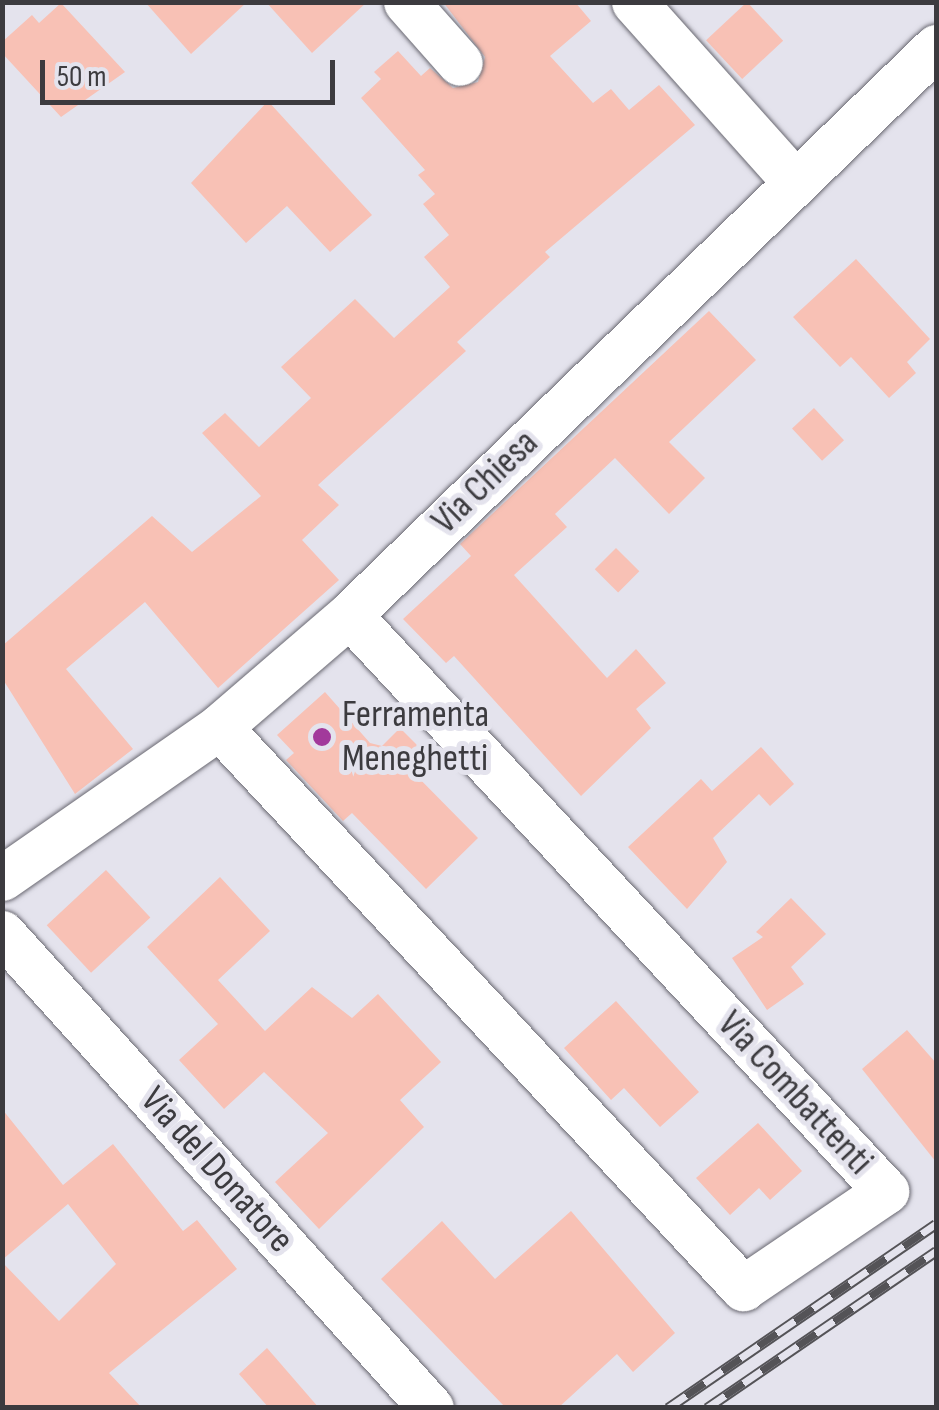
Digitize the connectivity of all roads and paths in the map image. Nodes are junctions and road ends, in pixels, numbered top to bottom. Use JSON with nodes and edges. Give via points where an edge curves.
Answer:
{"nodes":[{"id":1,"x":406,"y":2,"type":"edge"},
{"id":2,"x":634,"y":2,"type":"edge"},
{"id":3,"x":936,"y":47,"type":"edge"},
{"id":4,"x":460,"y":63,"type":"dead end"},
{"id":5,"x":794,"y":181,"type":"junction"},
{"id":6,"x":349,"y":615,"type":"junction"},
{"id":7,"x":219,"y":728,"type":"junction"},
{"id":8,"x":2,"y":878,"type":"edge"},
{"id":9,"x":2,"y":933,"type":"edge"},
{"id":10,"x":430,"y":1408,"type":"edge"}],
"edges":[{"from":1,"to":4,"type":"street"},
{"from":2,"to":5,"type":"street"},
{"from":3,"to":5,"type":"street","name":"Via Chiesa"},
{"from":5,"to":6,"type":"street","name":"Via Chiesa"},
{"from":6,"to":7,"type":"street","name":"Via Chiesa"},
{"from":6,"to":7,"type":"street","name":"Via Combattenti","via":[[886,1191],[743,1288]]},
{"from":7,"to":8,"type":"street","name":"Via Chiesa"},
{"from":9,"to":10,"type":"street","name":"Via del Donatore"}]}
